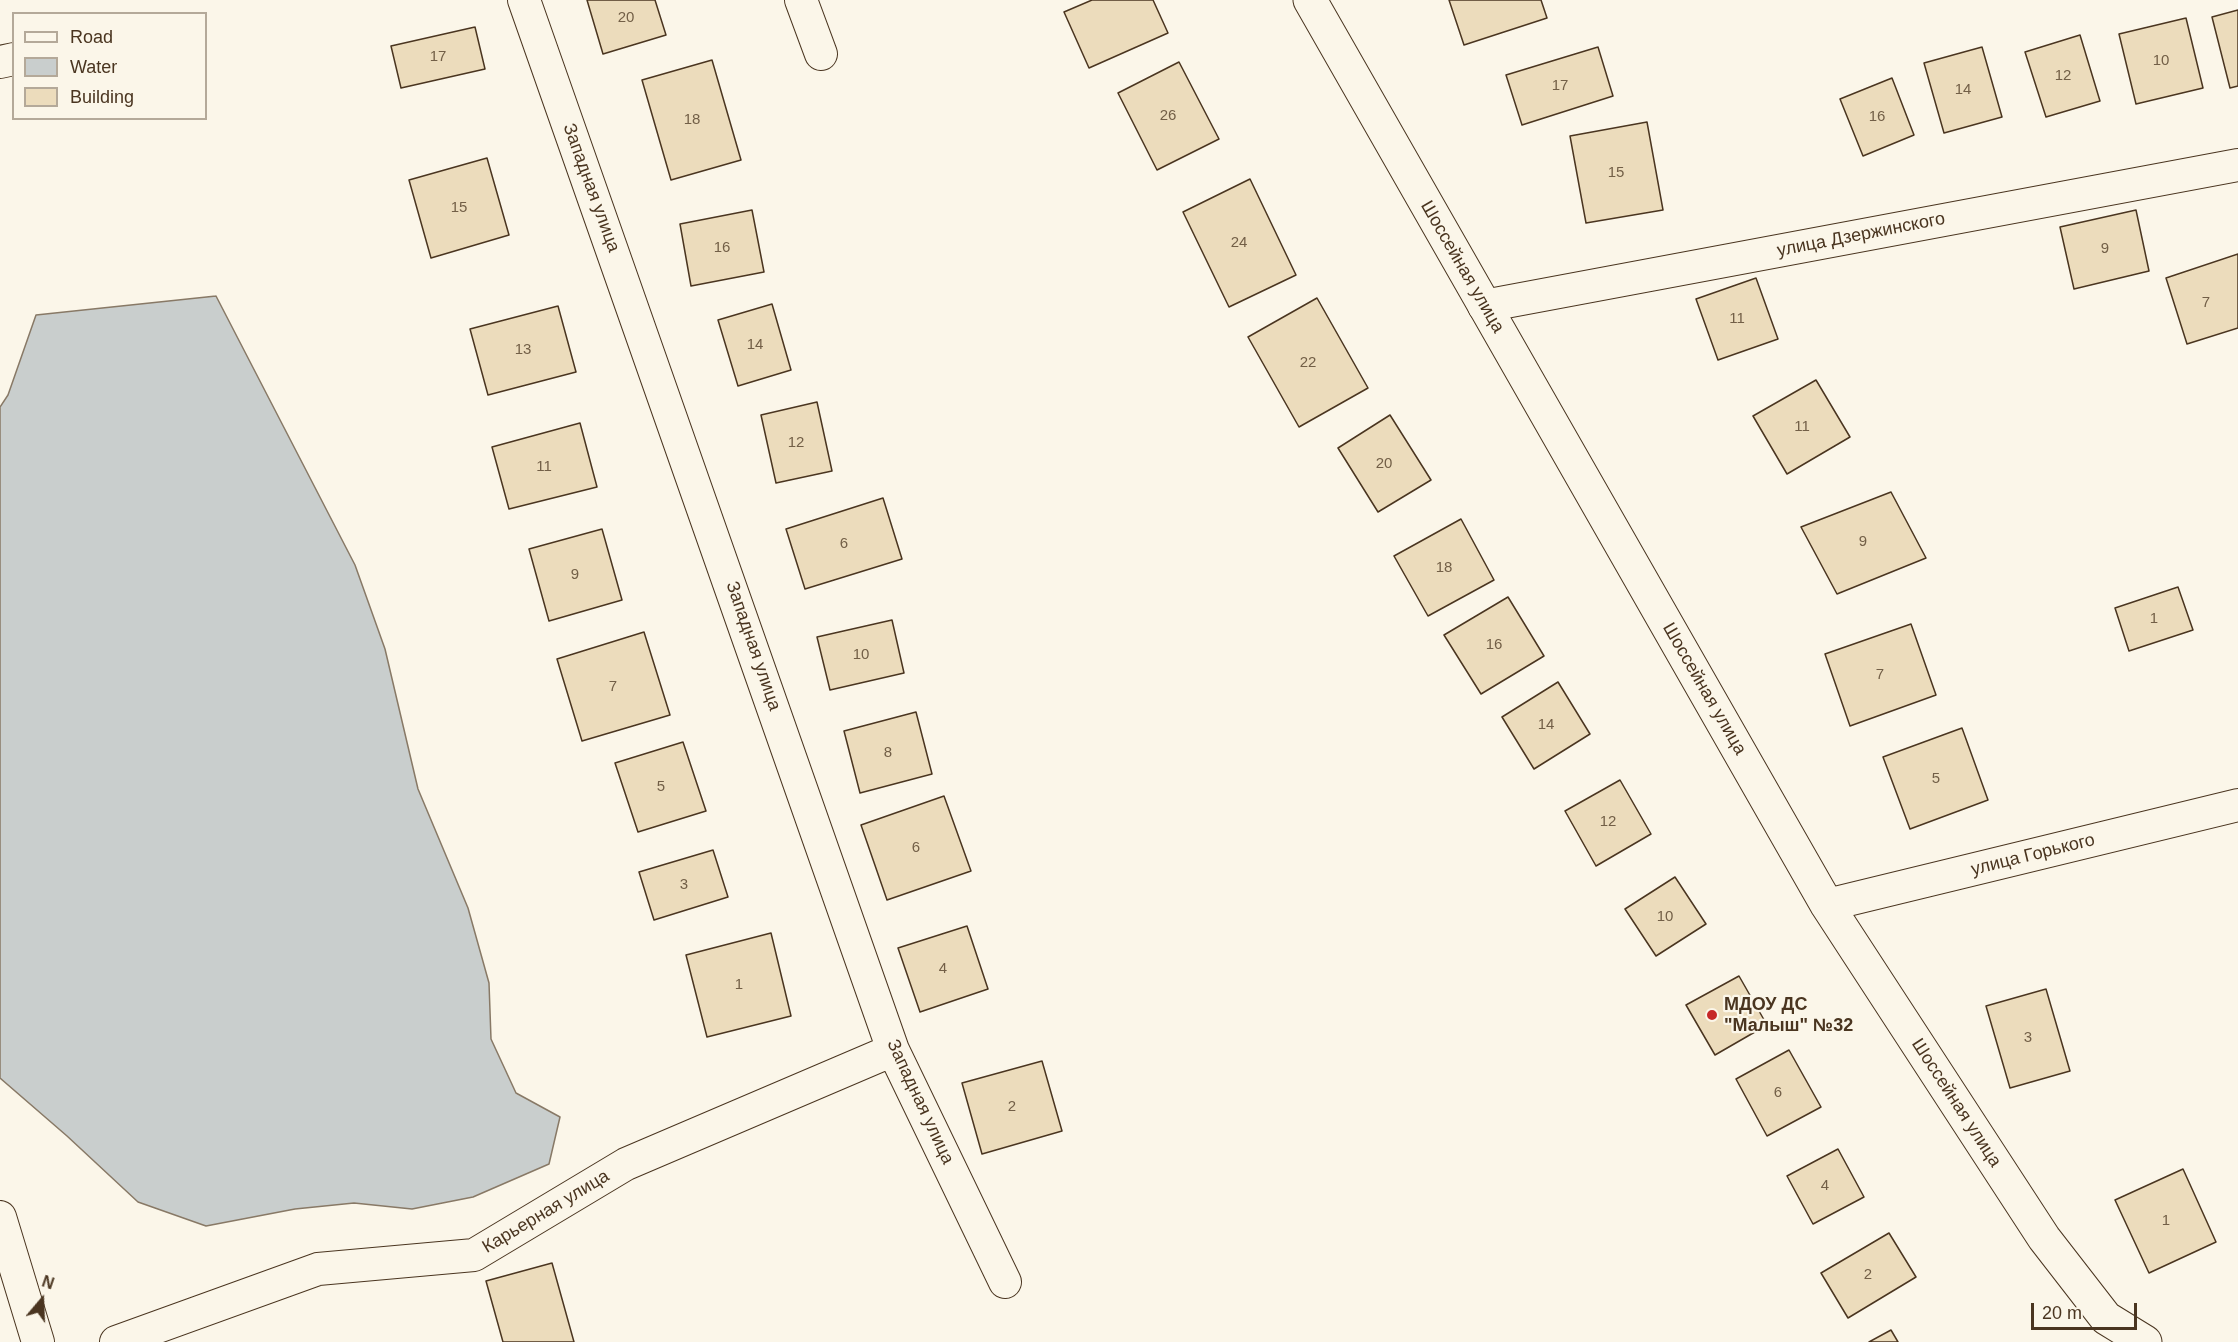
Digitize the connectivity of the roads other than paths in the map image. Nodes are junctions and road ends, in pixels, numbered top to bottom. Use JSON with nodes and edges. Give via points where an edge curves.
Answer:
{"nodes":[{"id":1,"x":524,"y":0,"type":"edge"},
{"id":2,"x":801,"y":0,"type":"edge"},
{"id":3,"x":1310,"y":0,"type":"edge"},
{"id":4,"x":821,"y":54,"type":"dead end"},
{"id":5,"x":2238,"y":165,"type":"edge"},
{"id":6,"x":1484,"y":306,"type":"junction"},
{"id":7,"x":2238,"y":805,"type":"edge"},
{"id":8,"x":1827,"y":905,"type":"junction"},
{"id":9,"x":894,"y":1050,"type":"junction"},
{"id":10,"x":0,"y":1217,"type":"edge"},
{"id":11,"x":1005,"y":1282,"type":"dead end"},
{"id":12,"x":38,"y":1342,"type":"edge"},
{"id":13,"x":116,"y":1342,"type":"edge"},
{"id":14,"x":2145,"y":1342,"type":"edge"}],
"edges":[{"from":1,"to":9,"type":"street","name":"Западная улица"},
{"from":2,"to":4,"type":"street"},
{"from":3,"to":6,"type":"main road","name":"Шоссейная улица"},
{"from":5,"to":6,"type":"street","name":"улица Дзержинского"},
{"from":6,"to":8,"type":"main road","name":"Шоссейная улица"},
{"from":7,"to":8,"type":"street","name":"улица Горького"},
{"from":8,"to":14,"type":"main road","name":"Шоссейная улица","via":[[2044,1238],[2106,1318]]},
{"from":9,"to":11,"type":"street","name":"Западная улица"},
{"from":9,"to":13,"type":"street","name":"Карьерная улица","via":[[626,1164],[474,1256],[318,1269]]},
{"from":10,"to":12,"type":"street"}]}
